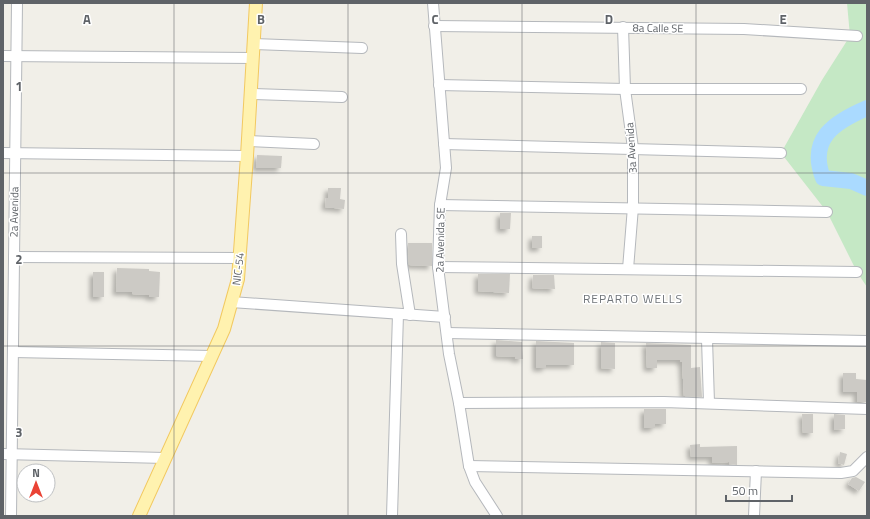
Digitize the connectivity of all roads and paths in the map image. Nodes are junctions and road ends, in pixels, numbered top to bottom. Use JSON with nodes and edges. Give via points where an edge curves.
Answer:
{"nodes":[{"id":1,"x":16,"y":3,"type":"edge"},
{"id":2,"x":256,"y":3,"type":"edge"},
{"id":3,"x":433,"y":3,"type":"edge"},
{"id":4,"x":434,"y":26,"type":"junction"},
{"id":5,"x":623,"y":27,"type":"junction"},
{"id":6,"x":857,"y":36,"type":"dead end"},
{"id":7,"x":254,"y":44,"type":"junction"},
{"id":8,"x":362,"y":48,"type":"dead end"},
{"id":9,"x":3,"y":56,"type":"edge"},
{"id":10,"x":16,"y":56,"type":"junction"},
{"id":11,"x":253,"y":58,"type":"junction"},
{"id":12,"x":439,"y":85,"type":"junction"},
{"id":13,"x":625,"y":89,"type":"junction"},
{"id":14,"x":801,"y":89,"type":"dead end"},
{"id":15,"x":251,"y":94,"type":"junction"},
{"id":16,"x":342,"y":97,"type":"dead end"},
{"id":17,"x":248,"y":141,"type":"junction"},
{"id":18,"x":314,"y":144,"type":"dead end"},
{"id":19,"x":444,"y":144,"type":"junction"},
{"id":20,"x":633,"y":148,"type":"junction"},
{"id":21,"x":3,"y":153,"type":"edge"},
{"id":22,"x":15,"y":153,"type":"junction"},
{"id":23,"x":781,"y":153,"type":"dead end"},
{"id":24,"x":247,"y":156,"type":"junction"},
{"id":25,"x":440,"y":205,"type":"junction"},
{"id":26,"x":633,"y":207,"type":"junction"},
{"id":27,"x":827,"y":212,"type":"dead end"},
{"id":28,"x":401,"y":234,"type":"dead end"},
{"id":29,"x":14,"y":257,"type":"junction"},
{"id":30,"x":240,"y":258,"type":"junction"},
{"id":31,"x":438,"y":268,"type":"junction"},
{"id":32,"x":628,"y":269,"type":"junction"},
{"id":33,"x":857,"y":272,"type":"dead end"},
{"id":34,"x":232,"y":302,"type":"junction"},
{"id":35,"x":398,"y":314,"type":"junction"},
{"id":36,"x":410,"y":315,"type":"junction"},
{"id":37,"x":445,"y":317,"type":"junction"},
{"id":38,"x":447,"y":333,"type":"junction"},
{"id":39,"x":707,"y":339,"type":"junction"},
{"id":40,"x":867,"y":341,"type":"edge"},
{"id":41,"x":12,"y":352,"type":"junction"},
{"id":42,"x":212,"y":356,"type":"junction"},
{"id":43,"x":459,"y":403,"type":"junction"},
{"id":44,"x":709,"y":403,"type":"junction"},
{"id":45,"x":867,"y":409,"type":"edge"},
{"id":46,"x":7,"y":455,"type":"edge"},
{"id":47,"x":165,"y":458,"type":"junction"},
{"id":48,"x":867,"y":458,"type":"edge"},
{"id":49,"x":469,"y":466,"type":"junction"},
{"id":50,"x":756,"y":471,"type":"junction"},
{"id":51,"x":11,"y":516,"type":"edge"},
{"id":52,"x":139,"y":516,"type":"edge"},
{"id":53,"x":392,"y":516,"type":"edge"},
{"id":54,"x":498,"y":516,"type":"edge"},
{"id":55,"x":754,"y":516,"type":"edge"}],
"edges":[{"from":1,"to":10,"type":"street","name":"2a Avenida"},
{"from":2,"to":7,"type":"main road","name":"NIC-54","number":"NIC-54"},
{"from":3,"to":4,"type":"street","name":"2a Avenida SE"},
{"from":4,"to":5,"type":"street","name":"8a Calle SE"},
{"from":4,"to":12,"type":"street","name":"2a Avenida SE"},
{"from":5,"to":6,"type":"street","name":"8a Calle SE"},
{"from":5,"to":13,"type":"street","name":"3a Avenida"},
{"from":7,"to":8,"type":"street"},
{"from":7,"to":11,"type":"main road","name":"NIC-54","number":"NIC-54"},
{"from":9,"to":10,"type":"street"},
{"from":10,"to":11,"type":"street"},
{"from":10,"to":22,"type":"street","name":"2a Avenida"},
{"from":11,"to":15,"type":"main road","name":"NIC-54","number":"NIC-54"},
{"from":12,"to":13,"type":"street"},
{"from":12,"to":19,"type":"street","name":"2a Avenida SE"},
{"from":13,"to":14,"type":"street"},
{"from":13,"to":20,"type":"street","name":"3a Avenida"},
{"from":15,"to":16,"type":"street"},
{"from":15,"to":17,"type":"main road","name":"NIC-54","number":"NIC-54"},
{"from":17,"to":18,"type":"street"},
{"from":17,"to":24,"type":"main road","name":"NIC-54","number":"NIC-54"},
{"from":19,"to":20,"type":"street"},
{"from":19,"to":25,"type":"street","name":"2a Avenida SE","via":[[446,168]]},
{"from":20,"to":23,"type":"street"},
{"from":20,"to":26,"type":"street","name":"3a Avenida"},
{"from":21,"to":22,"type":"street"},
{"from":22,"to":24,"type":"street"},
{"from":22,"to":29,"type":"street","name":"2a Avenida"},
{"from":24,"to":30,"type":"main road","name":"NIC-54","number":"NIC-54"},
{"from":25,"to":26,"type":"street"},
{"from":25,"to":31,"type":"street","name":"2a Avenida SE"},
{"from":26,"to":27,"type":"street"},
{"from":26,"to":32,"type":"street","name":"3a Avenida"},
{"from":28,"to":36,"type":"street","via":[[402,264]]},
{"from":29,"to":30,"type":"street"},
{"from":29,"to":41,"type":"street","name":"2a Avenida"},
{"from":30,"to":34,"type":"main road","name":"NIC-54","number":"NIC-54"},
{"from":31,"to":32,"type":"street"},
{"from":31,"to":37,"type":"street","name":"2a Avenida SE"},
{"from":32,"to":33,"type":"street"},
{"from":34,"to":35,"type":"street"},
{"from":34,"to":42,"type":"main road","name":"NIC-54","number":"NIC-54"},
{"from":35,"to":36,"type":"street"},
{"from":35,"to":53,"type":"street"},
{"from":36,"to":37,"type":"street"},
{"from":37,"to":38,"type":"street","name":"2a Avenida SE"},
{"from":38,"to":39,"type":"street"},
{"from":38,"to":43,"type":"street","name":"2a Avenida SE"},
{"from":39,"to":40,"type":"street"},
{"from":39,"to":44,"type":"street"},
{"from":41,"to":42,"type":"street"},
{"from":41,"to":46,"type":"street","name":"2a Avenida"},
{"from":42,"to":47,"type":"main road","name":"NIC-54","number":"NIC-54"},
{"from":43,"to":44,"type":"street"},
{"from":43,"to":49,"type":"street","name":"2a Avenida SE"},
{"from":44,"to":45,"type":"street"},
{"from":46,"to":47,"type":"street"},
{"from":46,"to":51,"type":"street","name":"2a Avenida"},
{"from":47,"to":52,"type":"main road","name":"NIC-54","number":"NIC-54"},
{"from":48,"to":50,"type":"street","via":[[853,471],[842,473]]},
{"from":49,"to":50,"type":"street"},
{"from":49,"to":54,"type":"street","name":"2a Avenida SE","via":[[475,482]]},
{"from":50,"to":55,"type":"street"}]}
